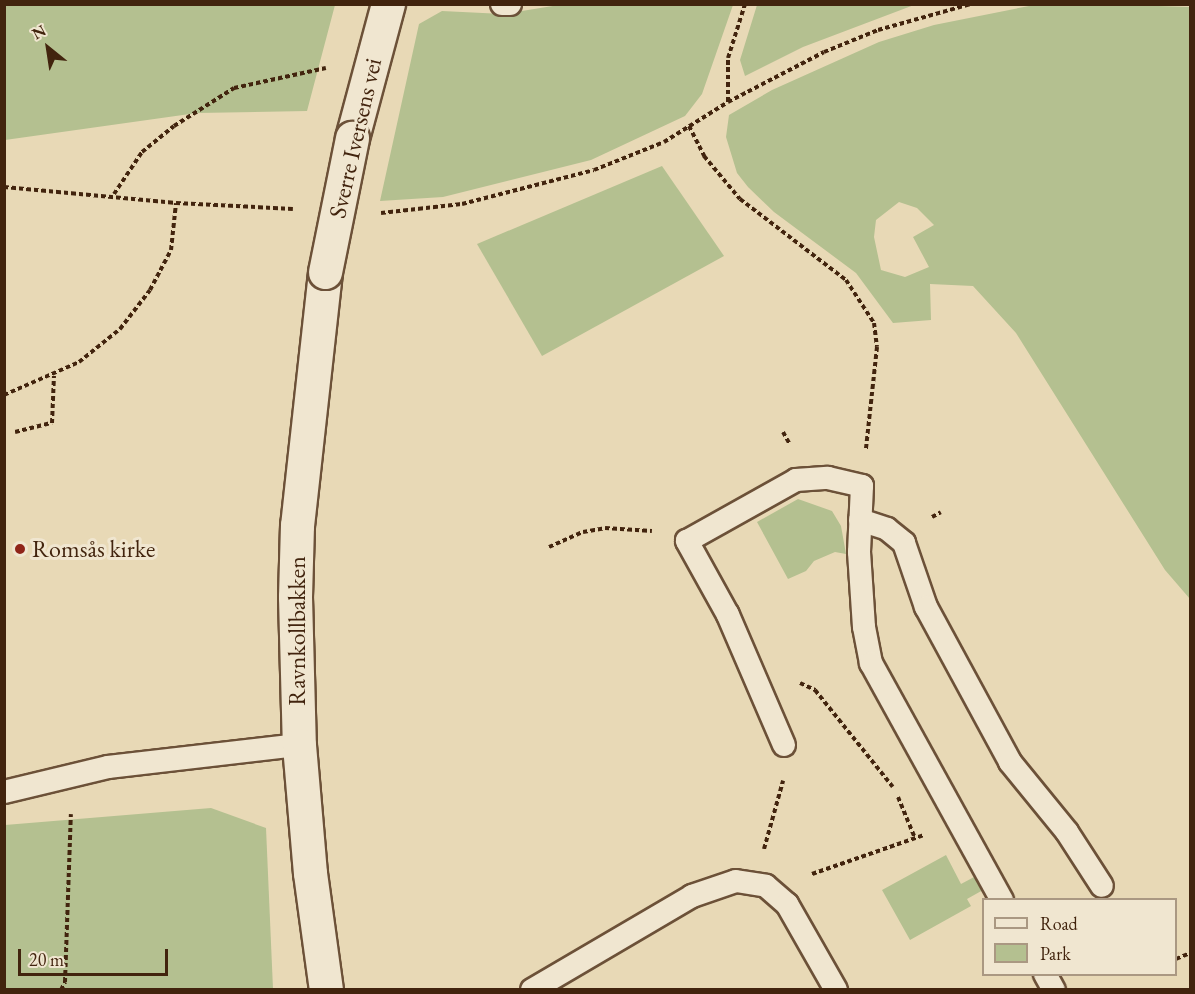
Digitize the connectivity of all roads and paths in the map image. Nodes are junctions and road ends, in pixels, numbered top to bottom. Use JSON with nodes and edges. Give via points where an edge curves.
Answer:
{"nodes":[{"id":1,"x":388,"y":4,"type":"edge"},
{"id":2,"x":502,"y":4,"type":"edge"},
{"id":3,"x":510,"y":4,"type":"edge"},
{"id":4,"x":745,"y":4,"type":"edge"},
{"id":5,"x":971,"y":4,"type":"edge"},
{"id":6,"x":374,"y":59,"type":"junction"},
{"id":7,"x":728,"y":102,"type":"junction"},
{"id":8,"x":689,"y":126,"type":"junction"},
{"id":9,"x":4,"y":187,"type":"edge"},
{"id":10,"x":114,"y":194,"type":"junction"},
{"id":11,"x":176,"y":203,"type":"junction"},
{"id":12,"x":298,"y":209,"type":"dead end"},
{"id":13,"x":379,"y":213,"type":"dead end"},
{"id":14,"x":326,"y":272,"type":"joint"},
{"id":15,"x":54,"y":376,"type":"junction"},
{"id":16,"x":5,"y":394,"type":"edge"},
{"id":17,"x":15,"y":432,"type":"dead end"},
{"id":18,"x":862,"y":486,"type":"junction"},
{"id":19,"x":860,"y":520,"type":"junction"},
{"id":20,"x":687,"y":541,"type":"junction"},
{"id":21,"x":549,"y":547,"type":"dead end"},
{"id":22,"x":758,"y":687,"type":"junction"},
{"id":23,"x":784,"y":744,"type":"dead end"},
{"id":24,"x":299,"y":745,"type":"junction"},
{"id":25,"x":72,"y":774,"type":"junction"},
{"id":26,"x":4,"y":792,"type":"edge"},
{"id":27,"x":778,"y":800,"type":"dead end"},
{"id":28,"x":958,"y":822,"type":"junction"},
{"id":29,"x":915,"y":838,"type":"junction"},
{"id":30,"x":763,"y":853,"type":"dead end"},
{"id":31,"x":1102,"y":886,"type":"dead end"},
{"id":32,"x":775,"y":891,"type":"junction"},
{"id":33,"x":1001,"y":898,"type":"edge"},
{"id":34,"x":1191,"y":953,"type":"edge"},
{"id":35,"x":1177,"y":959,"type":"edge"},
{"id":36,"x":1046,"y":976,"type":"edge"},
{"id":37,"x":61,"y":990,"type":"edge"},
{"id":38,"x":326,"y":990,"type":"edge"},
{"id":39,"x":532,"y":990,"type":"edge"},
{"id":40,"x":836,"y":990,"type":"edge"},
{"id":41,"x":1054,"y":990,"type":"edge"}],
"edges":[{"from":1,"to":6,"type":"street","name":"Sverre Iversens vei"},
{"from":2,"to":3,"type":"lane"},
{"from":4,"to":7,"type":"path","via":[[728,58]]},
{"from":5,"to":7,"type":"path","via":[[878,30],[824,52]]},
{"from":6,"to":10,"type":"path","via":[[234,88],[174,126],[142,152]]},
{"from":6,"to":14,"type":"street","name":"Sverre Iversens vei","bridge":true,"via":[[352,138]]},
{"from":7,"to":8,"type":"path"},
{"from":8,"to":13,"type":"path","via":[[633,155],[548,183],[430,210]]},
{"from":8,"to":18,"type":"path","via":[[704,156],[740,199],[846,280],[874,323],[877,347]]},
{"from":9,"to":10,"type":"path"},
{"from":10,"to":11,"type":"path"},
{"from":11,"to":12,"type":"path"},
{"from":11,"to":15,"type":"path","via":[[171,250],[150,290],[120,328],[86,357]]},
{"from":14,"to":24,"type":"street","name":"Ravnkollbakken","via":[[297,525],[295,664]]},
{"from":15,"to":16,"type":"path"},
{"from":15,"to":17,"type":"path","via":[[52,423]]},
{"from":18,"to":19,"type":"lane"},
{"from":18,"to":20,"type":"lane","via":[[828,478],[796,480]]},
{"from":19,"to":28,"type":"lane","via":[[864,627],[871,663]]},
{"from":19,"to":31,"type":"lane","via":[[886,529],[904,543],[926,607],[1010,762],[1067,832]]},
{"from":20,"to":21,"type":"path","via":[[635,528],[605,528],[583,532]]},
{"from":20,"to":22,"type":"lane","via":[[728,615]]},
{"from":22,"to":23,"type":"lane"},
{"from":22,"to":29,"type":"path","via":[[791,682],[808,684],[815,690],[893,787]]},
{"from":24,"to":25,"type":"lane"},
{"from":24,"to":38,"type":"street","name":"Ravnkollbakken","via":[[310,873]]},
{"from":25,"to":26,"type":"lane"},
{"from":25,"to":37,"type":"path","via":[[65,982]]},
{"from":27,"to":30,"type":"path"},
{"from":28,"to":29,"type":"path"},
{"from":28,"to":33,"type":"lane"},
{"from":29,"to":32,"type":"path","via":[[803,877]]},
{"from":32,"to":39,"type":"lane","via":[[753,882],[736,881],[704,890]]},
{"from":32,"to":40,"type":"lane","via":[[797,918]]},
{"from":34,"to":35,"type":"path"},
{"from":36,"to":41,"type":"lane"}]}
